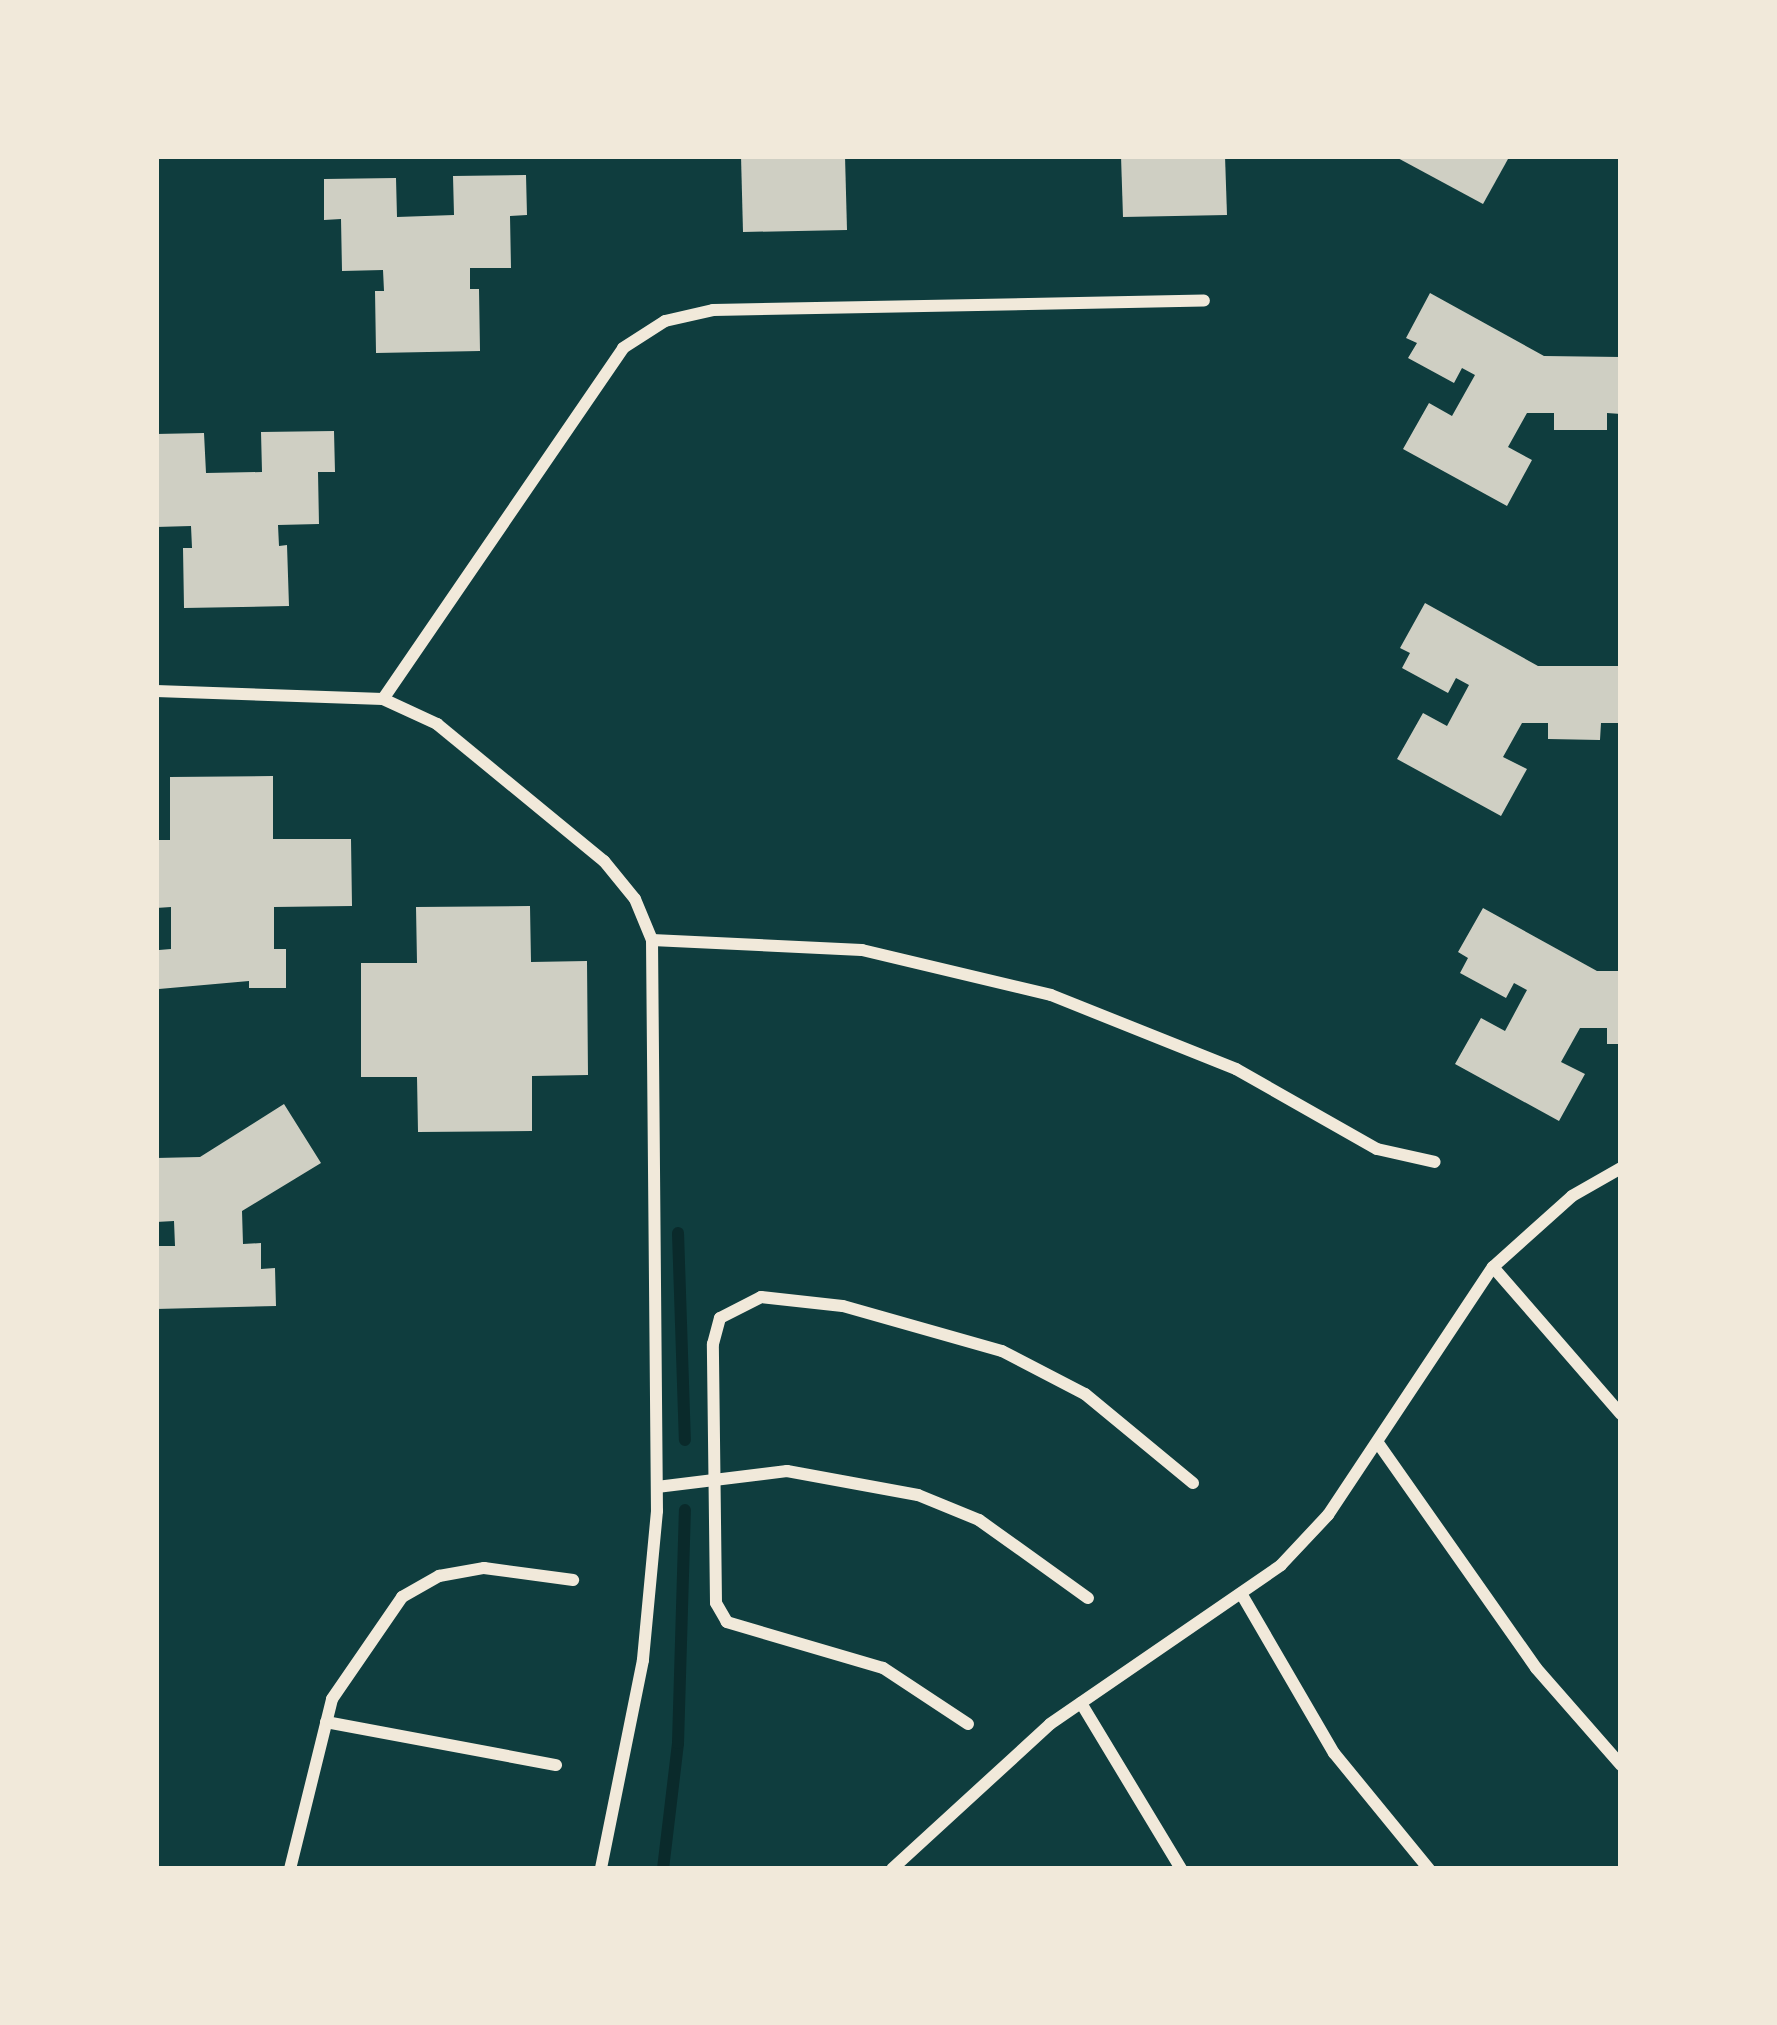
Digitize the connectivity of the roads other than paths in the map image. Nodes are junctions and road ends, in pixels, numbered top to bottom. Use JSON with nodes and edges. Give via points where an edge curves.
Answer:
{"nodes":[{"id":1,"x":1204,"y":301,"type":"dead end"},
{"id":2,"x":156,"y":691,"type":"edge"},
{"id":3,"x":383,"y":699,"type":"junction"},
{"id":4,"x":652,"y":940,"type":"junction"},
{"id":5,"x":1436,"y":1162,"type":"dead end"},
{"id":6,"x":1621,"y":1168,"type":"edge"},
{"id":7,"x":1493,"y":1267,"type":"junction"},
{"id":8,"x":1621,"y":1414,"type":"edge"},
{"id":9,"x":1378,"y":1443,"type":"junction"},
{"id":10,"x":720,"y":1474,"type":"junction"},
{"id":11,"x":1193,"y":1483,"type":"dead end"},
{"id":12,"x":657,"y":1486,"type":"junction"},
{"id":13,"x":573,"y":1580,"type":"dead end"},
{"id":14,"x":1242,"y":1595,"type":"junction"},
{"id":15,"x":1088,"y":1598,"type":"dead end"},
{"id":16,"x":1081,"y":1703,"type":"junction"},
{"id":17,"x":326,"y":1722,"type":"junction"},
{"id":18,"x":968,"y":1724,"type":"dead end"},
{"id":19,"x":556,"y":1766,"type":"dead end"},
{"id":20,"x":1621,"y":1766,"type":"edge"},
{"id":21,"x":290,"y":1869,"type":"edge"},
{"id":22,"x":601,"y":1869,"type":"edge"},
{"id":23,"x":892,"y":1869,"type":"edge"},
{"id":24,"x":1181,"y":1869,"type":"edge"},
{"id":25,"x":1430,"y":1869,"type":"edge"}],
"edges":[{"from":1,"to":3,"type":"street","via":[[713,310],[665,321],[623,348]]},
{"from":2,"to":3,"type":"street"},
{"from":3,"to":4,"type":"street","via":[[437,724],[604,861],[635,899]]},
{"from":4,"to":5,"type":"street","via":[[862,950],[1051,995],[1235,1069],[1377,1149]]},
{"from":4,"to":12,"type":"street"},
{"from":6,"to":7,"type":"street","via":[[1571,1196]]},
{"from":7,"to":8,"type":"street"},
{"from":7,"to":9,"type":"street"},
{"from":9,"to":14,"type":"street","via":[[1328,1515]]},
{"from":9,"to":20,"type":"street","via":[[1511,1635]]},
{"from":10,"to":11,"type":"street","via":[[713,1344],[720,1318],[761,1298],[864,1311],[1002,1351],[1085,1394]]},
{"from":10,"to":12,"type":"street"},
{"from":10,"to":15,"type":"street","via":[[787,1471],[918,1495],[998,1532]]},
{"from":10,"to":18,"type":"street","via":[[716,1603],[727,1622],[883,1668]]},
{"from":12,"to":22,"type":"street","via":[[643,1660]]},
{"from":13,"to":17,"type":"street","via":[[484,1568],[439,1576],[402,1597],[366,1640]]},
{"from":14,"to":16,"type":"street"},
{"from":14,"to":25,"type":"street","via":[[1334,1753]]},
{"from":16,"to":23,"type":"street","via":[[974,1787]]},
{"from":16,"to":24,"type":"street"},
{"from":17,"to":19,"type":"street"},
{"from":17,"to":21,"type":"street"}]}
